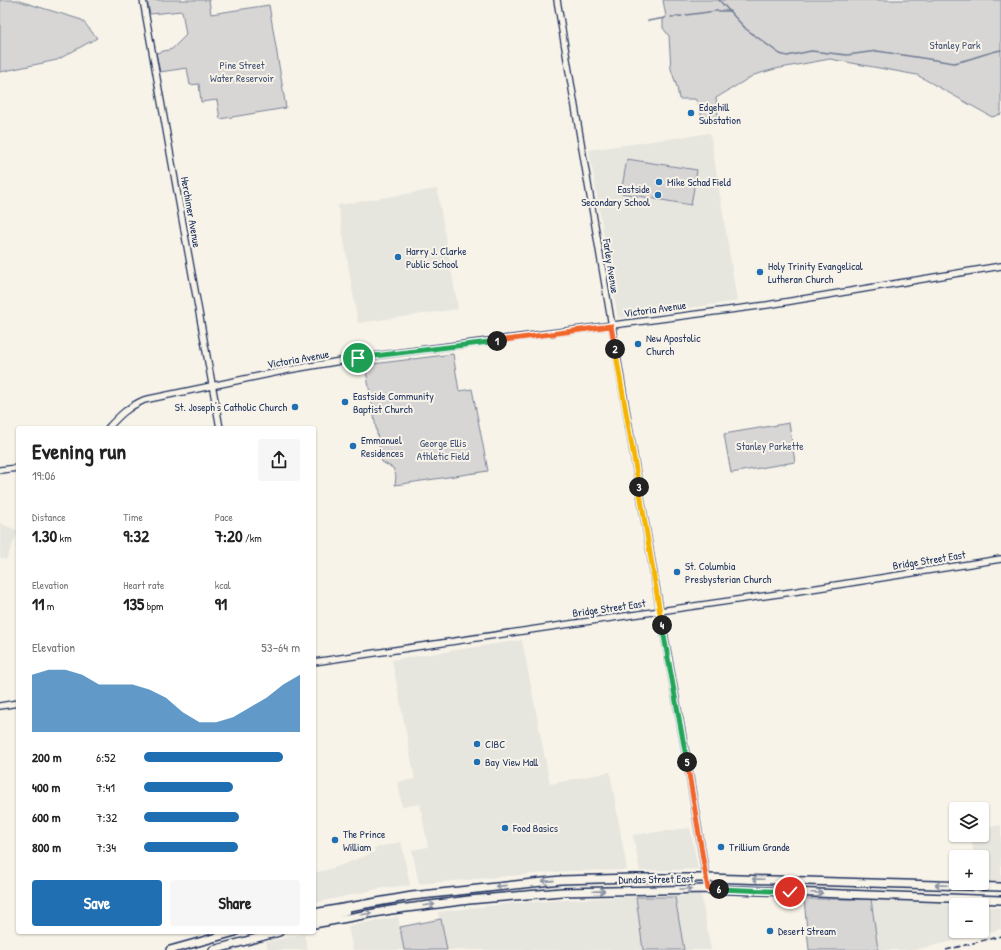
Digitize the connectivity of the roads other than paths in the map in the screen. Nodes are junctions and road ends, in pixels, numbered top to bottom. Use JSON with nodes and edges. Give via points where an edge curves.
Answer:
{"nodes":[{"id":1,"x":143,"y":0,"type":"edge"},
{"id":2,"x":558,"y":0,"type":"edge"},
{"id":3,"x":1001,"y":266,"type":"edge"},
{"id":4,"x":611,"y":326,"type":"junction"},
{"id":5,"x":212,"y":385,"type":"junction"},
{"id":6,"x":110,"y":426,"type":"edge"},
{"id":7,"x":220,"y":426,"type":"edge"},
{"id":8,"x":16,"y":468,"type":"edge"},
{"id":9,"x":0,"y":470,"type":"edge"},
{"id":10,"x":1001,"y":559,"type":"edge"},
{"id":11,"x":660,"y":611,"type":"junction"},
{"id":12,"x":316,"y":662,"type":"edge"},
{"id":13,"x":16,"y":703,"type":"edge"},
{"id":14,"x":0,"y":706,"type":"edge"},
{"id":15,"x":706,"y":878,"type":"junction"},
{"id":16,"x":740,"y":878,"type":"junction"},
{"id":17,"x":949,"y":885,"type":"edge"},
{"id":18,"x":989,"y":886,"type":"edge"},
{"id":19,"x":1001,"y":887,"type":"edge"},
{"id":20,"x":708,"y":889,"type":"junction"},
{"id":21,"x":740,"y":890,"type":"junction"},
{"id":22,"x":954,"y":898,"type":"edge"},
{"id":23,"x":989,"y":899,"type":"edge"},
{"id":24,"x":1001,"y":900,"type":"edge"},
{"id":25,"x":360,"y":904,"type":"junction"},
{"id":26,"x":316,"y":912,"type":"edge"},
{"id":27,"x":316,"y":919,"type":"edge"},
{"id":28,"x":316,"y":924,"type":"edge"},
{"id":29,"x":228,"y":934,"type":"edge"},
{"id":30,"x":265,"y":934,"type":"edge"},
{"id":31,"x":170,"y":950,"type":"edge"},
{"id":32,"x":213,"y":950,"type":"edge"}],
"edges":[{"from":1,"to":5,"type":"street","name":"Herchimer Avenue"},
{"from":2,"to":4,"type":"street","name":"Farley Avenue"},
{"from":3,"to":4,"type":"street","name":"Victoria Avenue"},
{"from":4,"to":5,"type":"street","name":"Victoria Avenue","via":[[358,358]]},
{"from":4,"to":11,"type":"street","name":"Farley Avenue"},
{"from":5,"to":6,"type":"street","name":"Victoria Avenue","via":[[144,400],[131,406]]},
{"from":5,"to":7,"type":"street","name":"Herchimer Avenue"},
{"from":8,"to":9,"type":"street"},
{"from":10,"to":11,"type":"street","name":"Bridge Street East"},
{"from":11,"to":12,"type":"street","name":"Bridge Street East"},
{"from":11,"to":15,"type":"street","name":"Farley Avenue"},
{"from":13,"to":14,"type":"street"},
{"from":15,"to":16,"type":"main road","name":"Dundas Street East"},
{"from":15,"to":20,"type":"street","name":"Farley Avenue"},
{"from":15,"to":25,"type":"main road","name":"Dundas Street East","one_way":true,"via":[[534,882]]},
{"from":17,"to":16,"type":"main road","name":"Dundas Street East","one_way":true},
{"from":16,"to":21,"type":"main road"},
{"from":18,"to":19,"type":"main road","name":"Dundas Street East"},
{"from":20,"to":21,"type":"main road","name":"Dundas Street East"},
{"from":28,"to":20,"type":"main road","name":"Dundas Street East","one_way":true,"via":[[391,910],[535,894]]},
{"from":21,"to":22,"type":"main road","name":"Dundas Street East","one_way":true},
{"from":23,"to":24,"type":"main road","name":"Dundas Street East"},
{"from":25,"to":26,"type":"main road","name":"Dundas Street East"},
{"from":25,"to":27,"type":"main road","via":[[349,910]]},
{"from":29,"to":31,"type":"main road"},
{"from":30,"to":32,"type":"main road"}]}
